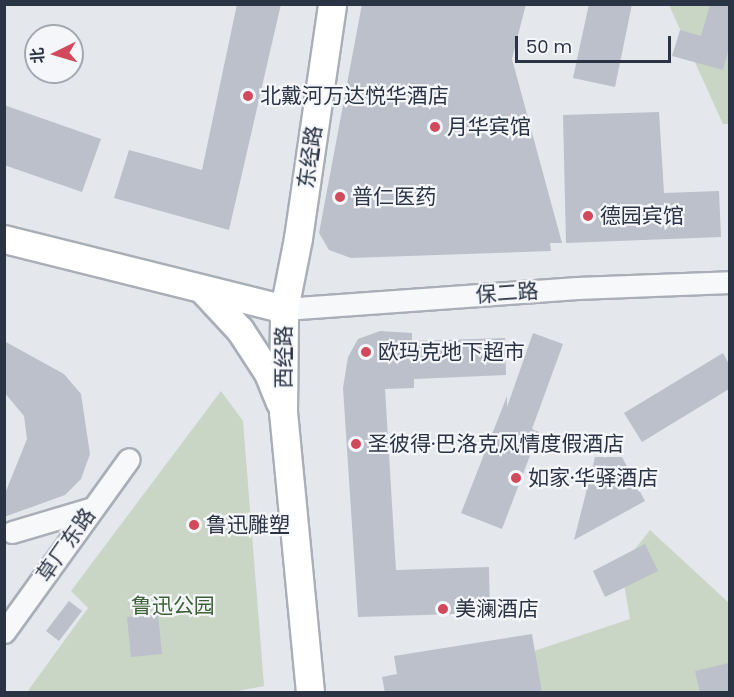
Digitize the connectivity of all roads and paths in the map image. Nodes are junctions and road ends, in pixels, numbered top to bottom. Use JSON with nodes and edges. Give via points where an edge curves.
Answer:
{"nodes":[{"id":1,"x":332,"y":4,"type":"edge"},
{"id":2,"x":4,"y":239,"type":"edge"},
{"id":3,"x":729,"y":282,"type":"edge"},
{"id":4,"x":201,"y":288,"type":"junction"},
{"id":5,"x":284,"y":309,"type":"junction"},
{"id":6,"x":283,"y":412,"type":"junction"},
{"id":7,"x":129,"y":459,"type":"dead end"},
{"id":8,"x":93,"y":508,"type":"junction"},
{"id":9,"x":12,"y":532,"type":"dead end"},
{"id":10,"x":4,"y":633,"type":"edge"},
{"id":11,"x":310,"y":693,"type":"edge"}],
"edges":[{"from":1,"to":5,"type":"main road","name":"东经路"},
{"from":2,"to":4,"type":"main road","name":"西经路"},
{"from":3,"to":5,"type":"street","name":"保二路","via":[[577,288]]},
{"from":4,"to":5,"type":"main road","name":"西经路"},
{"from":4,"to":6,"type":"main road","via":[[240,330],[268,373]]},
{"from":5,"to":6,"type":"main road","name":"西经路"},
{"from":6,"to":11,"type":"main road","name":"西经路"},
{"from":7,"to":8,"type":"street","name":"草厂东路"},
{"from":8,"to":9,"type":"street"},
{"from":8,"to":10,"type":"street","name":"草厂东路"}]}
